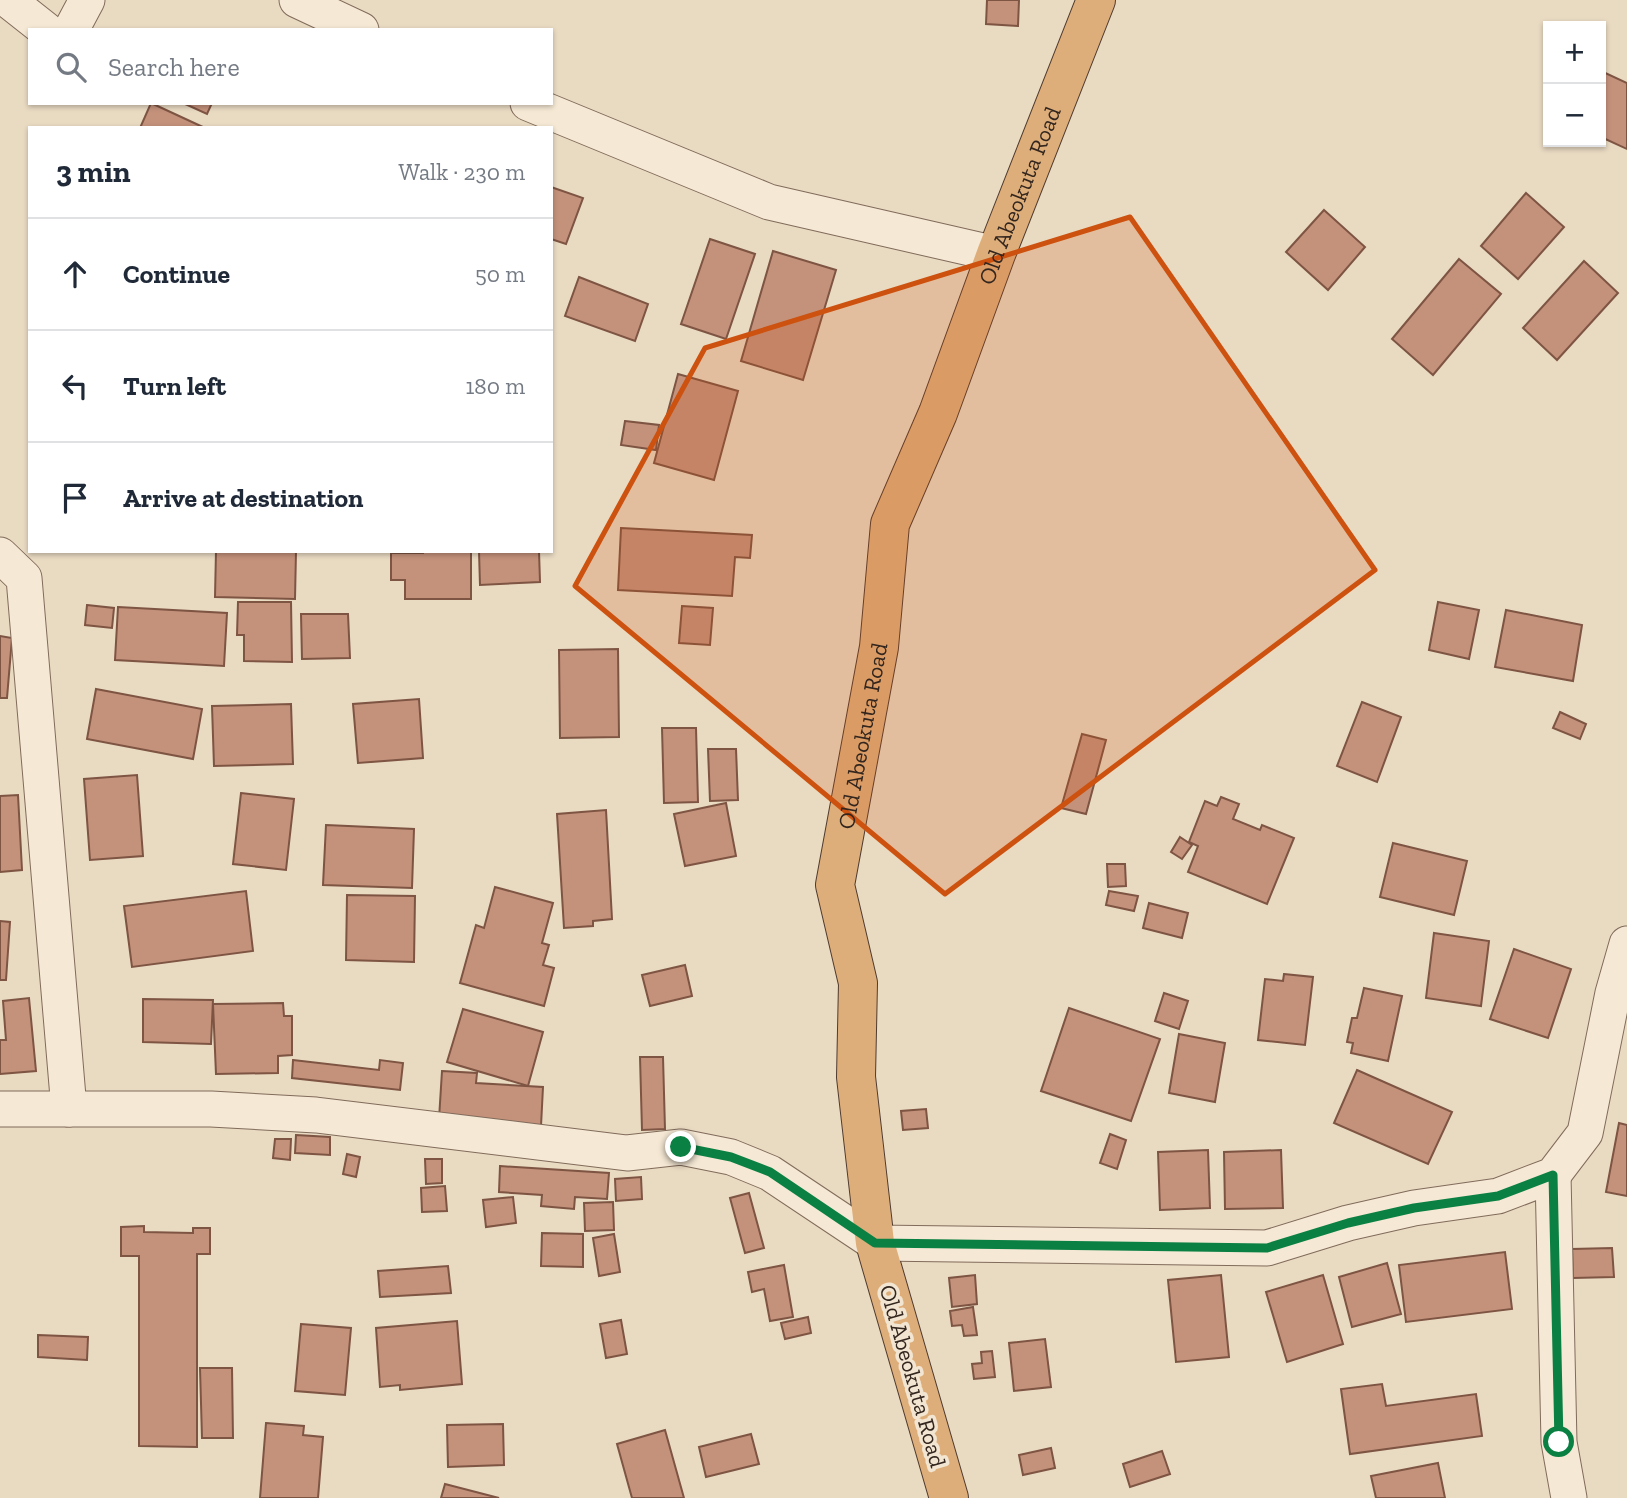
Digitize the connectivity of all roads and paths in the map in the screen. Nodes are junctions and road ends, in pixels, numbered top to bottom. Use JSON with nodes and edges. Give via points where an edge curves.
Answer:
{"nodes":[{"id":1,"x":8,"y":0,"type":"edge"},
{"id":2,"x":87,"y":0,"type":"edge"},
{"id":3,"x":297,"y":0,"type":"edge"},
{"id":4,"x":1096,"y":0,"type":"edge"},
{"id":5,"x":43,"y":28,"type":"edge"},
{"id":6,"x":72,"y":28,"type":"edge"},
{"id":7,"x":357,"y":28,"type":"edge"},
{"id":8,"x":533,"y":105,"type":"edge"},
{"id":9,"x":996,"y":254,"type":"junction"},
{"id":10,"x":0,"y":555,"type":"edge"},
{"id":11,"x":1627,"y":944,"type":"edge"},
{"id":12,"x":0,"y":1109,"type":"edge"},
{"id":13,"x":69,"y":1109,"type":"junction"},
{"id":14,"x":1553,"y":1175,"type":"junction"},
{"id":15,"x":875,"y":1243,"type":"junction"},
{"id":16,"x":949,"y":1498,"type":"edge"},
{"id":17,"x":1569,"y":1498,"type":"edge"}],
"edges":[{"from":1,"to":5,"type":"street"},
{"from":2,"to":6,"type":"street"},
{"from":3,"to":7,"type":"street"},
{"from":4,"to":9,"type":"highway","name":"Old Abeokuta Road"},
{"from":8,"to":9,"type":"street","via":[[769,202]]},
{"from":9,"to":15,"type":"highway","name":"Old Abeokuta Road","via":[[938,413],[890,524],[879,647],[835,885],[858,983],[856,1077]]},
{"from":10,"to":13,"type":"street","via":[[24,578]]},
{"from":11,"to":14,"type":"street","via":[[1585,1133]]},
{"from":12,"to":13,"type":"street"},
{"from":13,"to":15,"type":"street","via":[[316,1115],[626,1153],[681,1147],[731,1157],[770,1172]]},
{"from":14,"to":15,"type":"street","via":[[1498,1196],[1414,1208],[1267,1248]]},
{"from":14,"to":17,"type":"street","via":[[1559,1442]]},
{"from":15,"to":16,"type":"highway","name":"Old Abeokuta Road"}]}
